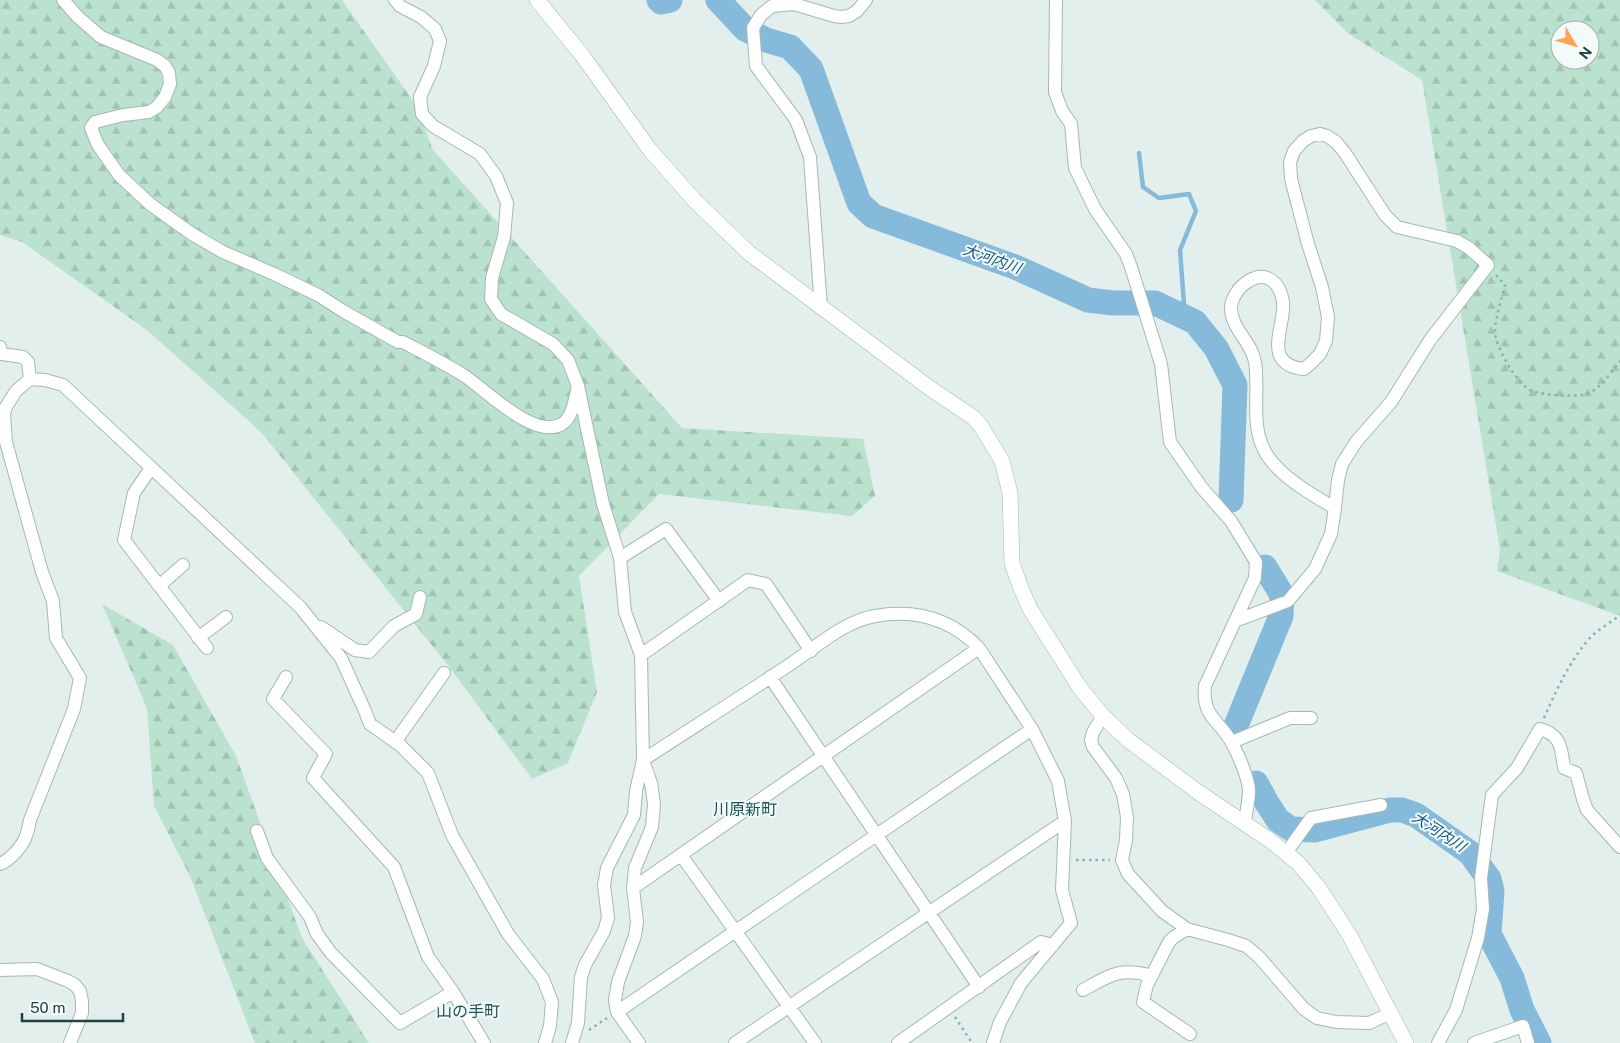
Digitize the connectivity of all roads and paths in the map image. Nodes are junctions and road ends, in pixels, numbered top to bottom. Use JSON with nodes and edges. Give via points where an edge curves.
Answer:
{"nodes":[{"id":1,"x":63,"y":0,"type":"edge"},
{"id":2,"x":395,"y":0,"type":"edge"},
{"id":3,"x":537,"y":0,"type":"edge"},
{"id":4,"x":866,"y":0,"type":"edge"},
{"id":5,"x":1056,"y":0,"type":"edge"},
{"id":6,"x":1488,"y":265,"type":"junction"},
{"id":7,"x":821,"y":308,"type":"junction"},
{"id":8,"x":0,"y":347,"type":"edge"},
{"id":9,"x":1620,"y":361,"type":"edge"},
{"id":10,"x":30,"y":379,"type":"junction"},
{"id":11,"x":578,"y":386,"type":"junction"},
{"id":12,"x":3,"y":407,"type":"edge"},
{"id":13,"x":151,"y":468,"type":"junction"},
{"id":14,"x":1334,"y":508,"type":"junction"},
{"id":15,"x":620,"y":558,"type":"junction"},
{"id":16,"x":183,"y":565,"type":"dead end"},
{"id":17,"x":159,"y":586,"type":"junction"},
{"id":18,"x":420,"y":597,"type":"dead end"},
{"id":19,"x":718,"y":600,"type":"junction"},
{"id":20,"x":1620,"y":615,"type":"edge"},
{"id":21,"x":226,"y":617,"type":"dead end"},
{"id":22,"x":310,"y":620,"type":"junction"},
{"id":23,"x":1235,"y":621,"type":"junction"},
{"id":24,"x":198,"y":638,"type":"junction"},
{"id":25,"x":207,"y":648,"type":"dead end"},
{"id":26,"x":978,"y":648,"type":"junction"},
{"id":27,"x":811,"y":651,"type":"junction"},
{"id":28,"x":641,"y":655,"type":"junction"},
{"id":29,"x":444,"y":673,"type":"dead end"},
{"id":30,"x":286,"y":677,"type":"dead end"},
{"id":31,"x":770,"y":677,"type":"junction"},
{"id":32,"x":1102,"y":716,"type":"junction"},
{"id":33,"x":1310,"y":718,"type":"dead end"},
{"id":34,"x":1032,"y":728,"type":"junction"},
{"id":35,"x":1540,"y":729,"type":"junction"},
{"id":36,"x":396,"y":742,"type":"junction"},
{"id":37,"x":1232,"y":742,"type":"junction"},
{"id":38,"x":823,"y":756,"type":"junction"},
{"id":39,"x":643,"y":760,"type":"junction"},
{"id":40,"x":1381,"y":805,"type":"dead end"},
{"id":41,"x":1065,"y":821,"type":"junction"},
{"id":42,"x":1245,"y":822,"type":"junction"},
{"id":43,"x":257,"y":831,"type":"dead end"},
{"id":44,"x":876,"y":835,"type":"junction"},
{"id":45,"x":1620,"y":847,"type":"edge"},
{"id":46,"x":1286,"y":853,"type":"junction"},
{"id":47,"x":681,"y":855,"type":"junction"},
{"id":48,"x":1063,"y":859,"type":"junction"},
{"id":49,"x":1122,"y":860,"type":"junction"},
{"id":50,"x":0,"y":864,"type":"edge"},
{"id":51,"x":633,"y":888,"type":"junction"},
{"id":52,"x":929,"y":913,"type":"junction"},
{"id":53,"x":1187,"y":929,"type":"junction"},
{"id":54,"x":735,"y":931,"type":"junction"},
{"id":55,"x":1053,"y":945,"type":"junction"},
{"id":56,"x":0,"y":970,"type":"edge"},
{"id":57,"x":1152,"y":976,"type":"junction"},
{"id":58,"x":979,"y":987,"type":"junction"},
{"id":59,"x":1083,"y":990,"type":"dead end"},
{"id":60,"x":453,"y":992,"type":"junction"},
{"id":61,"x":789,"y":1007,"type":"junction"},
{"id":62,"x":949,"y":1008,"type":"junction"},
{"id":63,"x":617,"y":1012,"type":"junction"},
{"id":64,"x":1391,"y":1013,"type":"junction"},
{"id":65,"x":1190,"y":1034,"type":"dead end"},
{"id":66,"x":573,"y":1042,"type":"edge"},
{"id":67,"x":70,"y":1043,"type":"edge"},
{"id":68,"x":484,"y":1043,"type":"edge"},
{"id":69,"x":545,"y":1043,"type":"edge"},
{"id":70,"x":639,"y":1043,"type":"edge"},
{"id":71,"x":736,"y":1043,"type":"edge"},
{"id":72,"x":815,"y":1043,"type":"edge"},
{"id":73,"x":898,"y":1043,"type":"edge"},
{"id":74,"x":972,"y":1043,"type":"edge"},
{"id":75,"x":993,"y":1043,"type":"edge"},
{"id":76,"x":1406,"y":1043,"type":"edge"},
{"id":77,"x":1438,"y":1043,"type":"edge"},
{"id":78,"x":1474,"y":1043,"type":"edge"},
{"id":79,"x":1528,"y":1043,"type":"edge"}],
"edges":[{"from":1,"to":11,"type":"street","via":[[101,37],[157,60],[169,73],[170,84],[158,107],[149,112],[95,122],[91,128],[111,165],[150,204],[224,252],[318,296],[462,374],[518,416],[537,426],[553,428],[564,423],[572,411]]},
{"from":2,"to":11,"type":"street","via":[[435,29],[440,41],[434,66],[420,97],[422,114],[434,126],[480,154],[496,176],[507,203],[504,237],[492,278],[491,299],[501,314],[553,344],[568,360]]},
{"from":3,"to":7,"type":"street","via":[[582,55],[650,150],[696,202],[749,252]]},
{"from":4,"to":7,"type":"street","via":[[857,11],[841,17],[794,4],[772,6],[753,28],[756,66],[796,120],[810,157]]},
{"from":5,"to":23,"type":"street","via":[[1055,92],[1071,124],[1075,168],[1095,209],[1126,254],[1143,304],[1161,364],[1170,442],[1202,488],[1231,521],[1256,562],[1255,578]]},
{"from":6,"to":9,"type":"path","via":[[1505,286],[1494,331],[1505,360],[1518,381],[1531,391],[1558,396],[1587,394],[1600,386]]},
{"from":6,"to":14,"type":"street","via":[[1430,340],[1391,402],[1356,442],[1342,464]]},
{"from":6,"to":14,"type":"street","via":[[1457,241],[1397,227],[1384,215],[1345,153],[1327,136],[1311,136],[1294,151],[1290,162],[1292,179],[1322,287],[1328,317],[1326,341],[1320,354],[1304,369],[1286,363],[1277,346],[1283,302],[1277,285],[1269,277],[1261,276],[1244,285],[1230,306],[1232,319],[1252,351],[1255,363],[1257,434],[1266,454],[1278,469]]},
{"from":7,"to":32,"type":"street","via":[[982,426],[1002,461],[1010,493],[1012,563],[1023,594],[1080,688]]},
{"from":8,"to":10,"type":"street","via":[[2,354],[22,357],[28,362]]},
{"from":10,"to":12,"type":"street"},
{"from":10,"to":13,"type":"street","via":[[63,385]]},
{"from":11,"to":15,"type":"street","via":[[603,504]]},
{"from":12,"to":50,"type":"street","via":[[6,442],[53,601],[56,638],[80,678],[74,709],[26,836],[17,850]]},
{"from":13,"to":17,"type":"street","via":[[134,493],[124,540]]},
{"from":13,"to":22,"type":"street"},
{"from":14,"to":23,"type":"street","via":[[1331,534],[1315,569],[1283,603]]},
{"from":15,"to":19,"type":"street","via":[[666,529]]},
{"from":15,"to":28,"type":"street","via":[[625,612]]},
{"from":16,"to":17,"type":"street"},
{"from":17,"to":24,"type":"street"},
{"from":18,"to":22,"type":"street","via":[[416,614],[394,626],[369,652],[355,650]]},
{"from":19,"to":27,"type":"street","via":[[748,580],[766,584]]},
{"from":19,"to":28,"type":"street"},
{"from":20,"to":35,"type":"path","via":[[1590,638],[1556,692]]},
{"from":21,"to":24,"type":"street"},
{"from":22,"to":36,"type":"street","via":[[341,658],[370,724]]},
{"from":23,"to":37,"type":"street","via":[[1205,686],[1204,697],[1206,708]]},
{"from":24,"to":25,"type":"street"},
{"from":26,"to":27,"type":"street","via":[[969,638],[939,621],[920,615],[898,614],[873,616],[842,628]]},
{"from":26,"to":34,"type":"street"},
{"from":26,"to":38,"type":"street"},
{"from":27,"to":31,"type":"street"},
{"from":28,"to":39,"type":"street"},
{"from":29,"to":36,"type":"street"},
{"from":30,"to":60,"type":"street","via":[[273,699],[326,754],[313,778],[394,867],[428,957]]},
{"from":31,"to":38,"type":"street"},
{"from":31,"to":39,"type":"street"},
{"from":32,"to":42,"type":"street","via":[[1128,740],[1198,792]]},
{"from":32,"to":49,"type":"street","via":[[1091,740],[1123,794],[1127,817]]},
{"from":33,"to":37,"type":"street","via":[[1290,718]]},
{"from":34,"to":41,"type":"street","via":[[1058,781]]},
{"from":34,"to":44,"type":"street"},
{"from":35,"to":45,"type":"street","via":[[1548,731],[1560,743],[1564,768],[1576,773],[1587,810]]},
{"from":35,"to":77,"type":"street","via":[[1517,768],[1492,795],[1481,878],[1483,909],[1478,938],[1456,1010]]},
{"from":36,"to":69,"type":"street","via":[[428,773],[452,835],[508,934],[543,980],[552,1002]]},
{"from":37,"to":42,"type":"street","via":[[1249,789]]},
{"from":38,"to":44,"type":"street"},
{"from":38,"to":47,"type":"street"},
{"from":39,"to":51,"type":"street","via":[[652,783],[654,804],[652,827],[635,868]]},
{"from":39,"to":66,"type":"street","via":[[634,815],[607,868],[604,885],[608,918],[581,977],[578,1023]]},
{"from":40,"to":46,"type":"street","via":[[1311,818]]},
{"from":41,"to":48,"type":"street"},
{"from":41,"to":52,"type":"street"},
{"from":42,"to":46,"type":"street"},
{"from":43,"to":60,"type":"street","via":[[267,858],[310,917],[326,947],[400,1023]]},
{"from":44,"to":52,"type":"street"},
{"from":44,"to":54,"type":"street"},
{"from":46,"to":64,"type":"street","via":[[1319,888],[1350,936]]},
{"from":47,"to":51,"type":"street"},
{"from":47,"to":54,"type":"street"},
{"from":48,"to":49,"type":"path"},
{"from":48,"to":55,"type":"street","via":[[1062,890],[1071,923]]},
{"from":49,"to":53,"type":"street","via":[[1128,874],[1162,911]]},
{"from":51,"to":63,"type":"street","via":[[636,936],[618,982]]},
{"from":52,"to":58,"type":"street"},
{"from":52,"to":61,"type":"street"},
{"from":53,"to":57,"type":"street","via":[[1169,942]]},
{"from":53,"to":64,"type":"street","via":[[1246,946],[1304,1009],[1318,1018],[1369,1023]]},
{"from":54,"to":61,"type":"street"},
{"from":54,"to":63,"type":"street"},
{"from":55,"to":58,"type":"street","via":[[1041,942]]},
{"from":55,"to":75,"type":"street","via":[[1021,983],[1000,1022]]},
{"from":56,"to":67,"type":"street","via":[[37,969],[68,981],[80,991],[82,1012]]},
{"from":57,"to":59,"type":"street","via":[[1137,972],[1113,974]]},
{"from":57,"to":65,"type":"street","via":[[1144,1002]]},
{"from":58,"to":62,"type":"street"},
{"from":60,"to":68,"type":"street"},
{"from":61,"to":71,"type":"street"},
{"from":61,"to":72,"type":"street"},
{"from":62,"to":73,"type":"street"},
{"from":62,"to":74,"type":"path"},
{"from":63,"to":66,"type":"path"},
{"from":63,"to":70,"type":"street"},
{"from":64,"to":76,"type":"street"},
{"from":78,"to":79,"type":"street","via":[[1523,1026]]}]}
